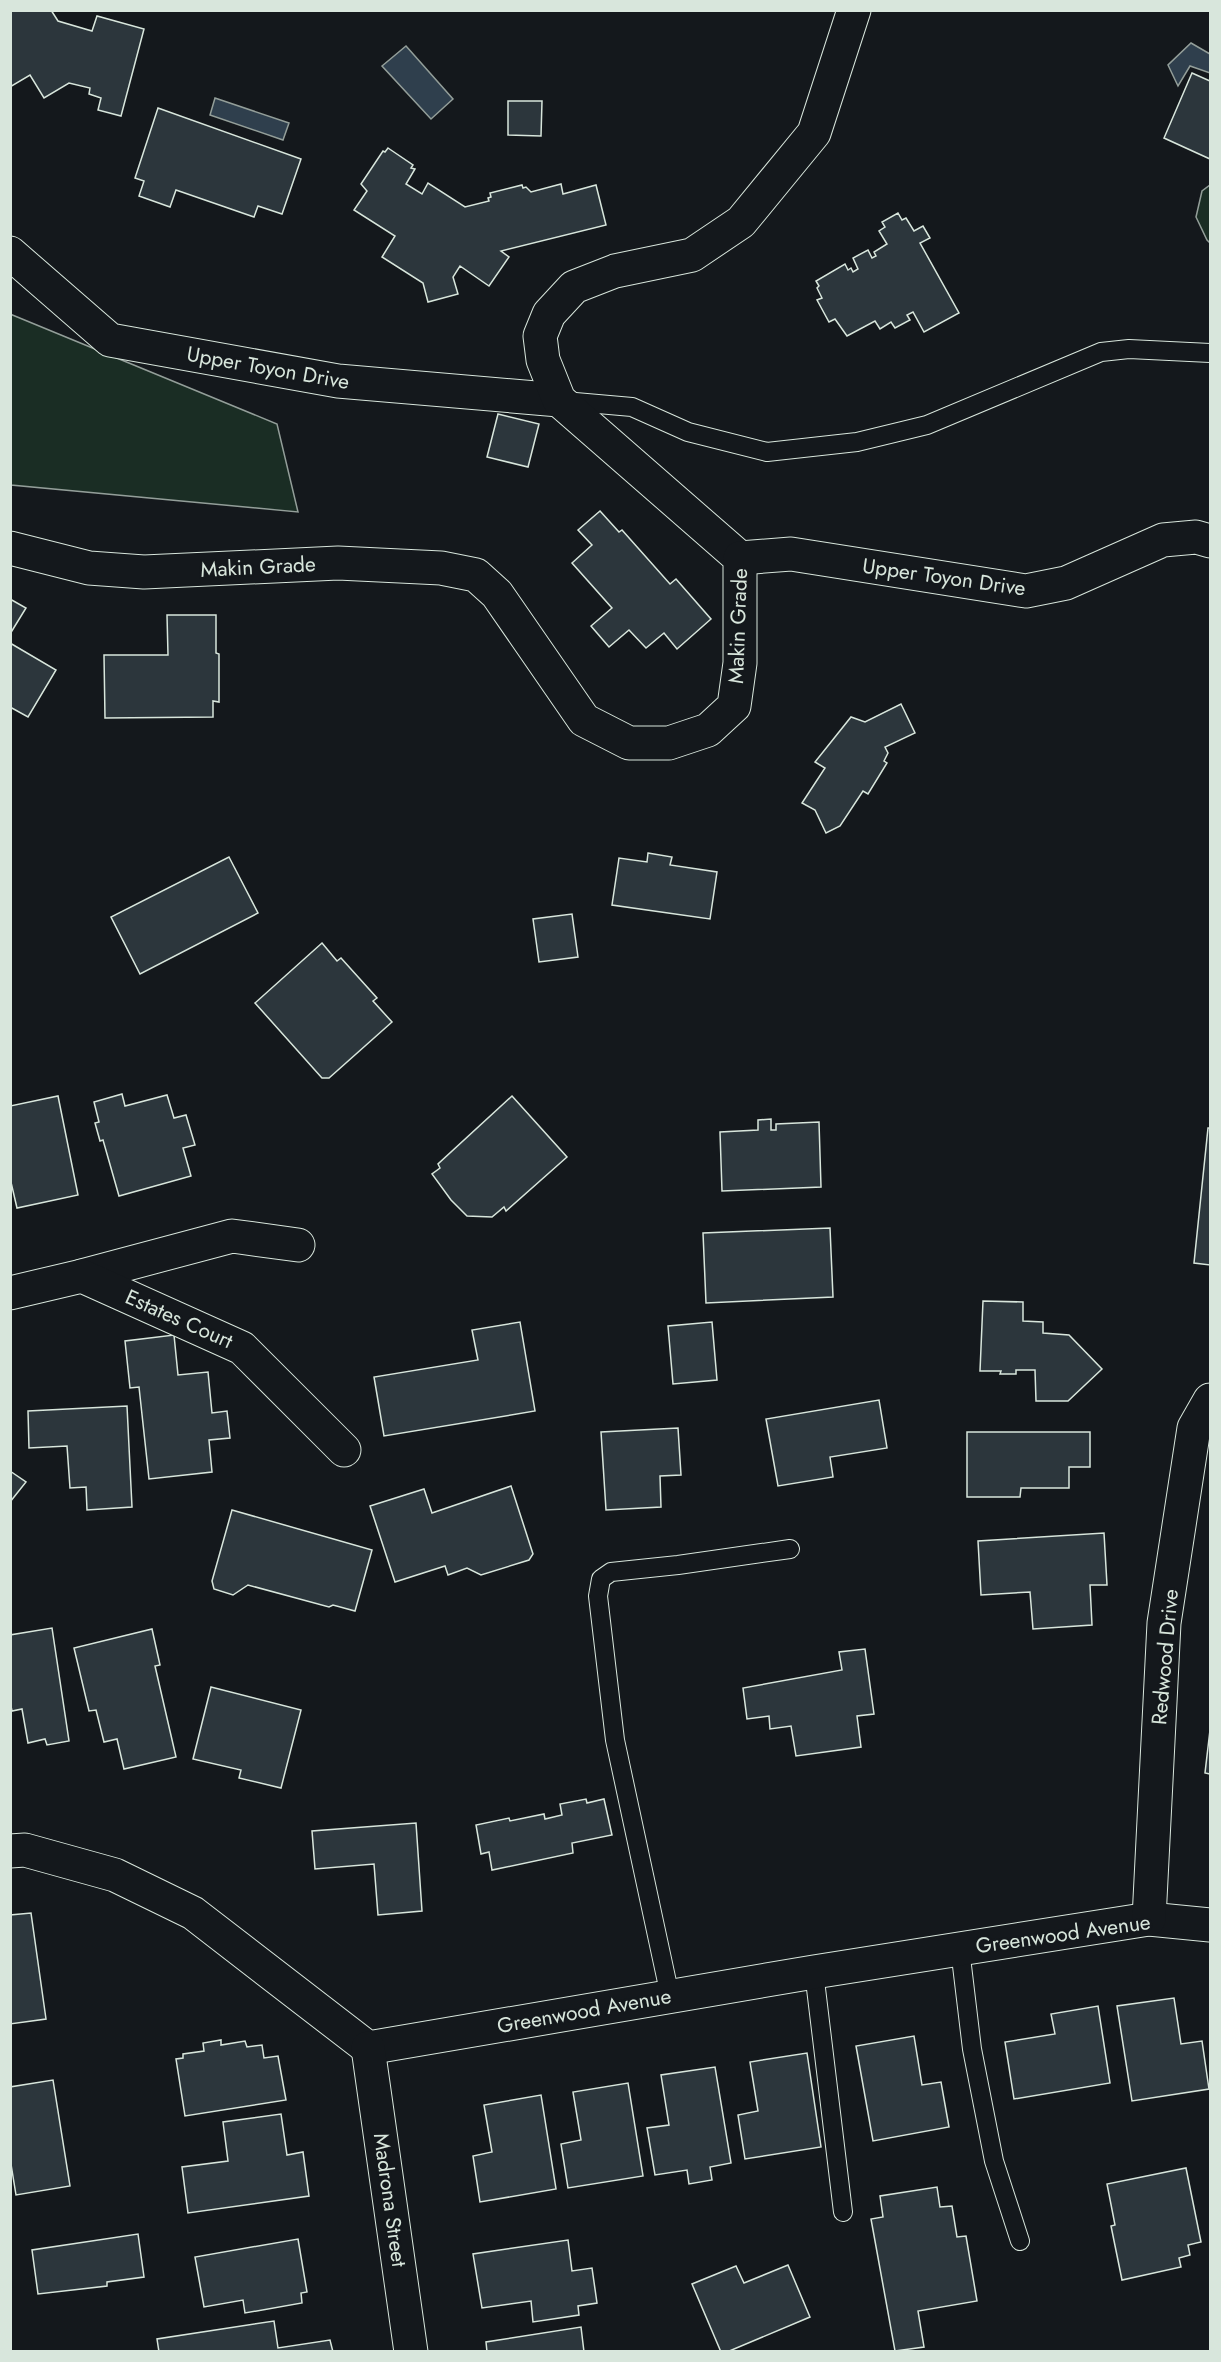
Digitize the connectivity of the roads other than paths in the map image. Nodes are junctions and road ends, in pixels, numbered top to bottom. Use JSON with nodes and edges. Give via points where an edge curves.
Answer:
{"nodes":[{"id":1,"x":854,"y":10,"type":"edge"},
{"id":2,"x":10,"y":253,"type":"edge"},
{"id":3,"x":1210,"y":353,"type":"edge"},
{"id":4,"x":559,"y":400,"type":"junction"},
{"id":5,"x":1210,"y":541,"type":"edge"},
{"id":6,"x":10,"y":548,"type":"edge"},
{"id":7,"x":740,"y":558,"type":"junction"},
{"id":8,"x":298,"y":1245,"type":"dead end"},
{"id":9,"x":82,"y":1276,"type":"junction"},
{"id":10,"x":10,"y":1293,"type":"edge"},
{"id":11,"x":1210,"y":1400,"type":"edge"},
{"id":12,"x":344,"y":1450,"type":"dead end"},
{"id":13,"x":790,"y":1549,"type":"dead end"},
{"id":14,"x":10,"y":1851,"type":"edge"},
{"id":15,"x":1149,"y":1919,"type":"junction"},
{"id":16,"x":1210,"y":1925,"type":"edge"},
{"id":17,"x":960,"y":1949,"type":"junction"},
{"id":18,"x":814,"y":1972,"type":"junction"},
{"id":19,"x":670,"y":1996,"type":"junction"},
{"id":20,"x":368,"y":2048,"type":"junction"},
{"id":21,"x":843,"y":2212,"type":"dead end"},
{"id":22,"x":1020,"y":2241,"type":"dead end"},
{"id":23,"x":411,"y":2352,"type":"edge"}],
"edges":[{"from":1,"to":4,"type":"street","name":"Makin Grade","via":[[814,133],[741,222],[692,255],[615,271],[574,287],[549,314],[540,336],[543,360]]},
{"from":2,"to":4,"type":"street","name":"Upper Toyon Drive","via":[[110,340],[338,381]]},
{"from":3,"to":4,"type":"lane","via":[[1129,349],[1101,352],[927,425],[857,442],[767,452],[688,432],[632,407]]},
{"from":4,"to":7,"type":"street","name":"Makin Grade"},
{"from":5,"to":7,"type":"street","name":"Upper Toyon Drive","via":[[1196,537],[1163,540],[1066,583],[1026,591],[791,554]]},
{"from":6,"to":7,"type":"street","name":"Makin Grade","via":[[89,568],[144,572],[338,563],[441,568],[476,575],[497,594],[584,720],[629,742],[669,743],[708,730],[734,706],[740,663]]},
{"from":8,"to":9,"type":"street","name":"Estates Court","via":[[232,1236]]},
{"from":9,"to":10,"type":"street","name":"Estates Court"},
{"from":9,"to":12,"type":"street","name":"Estates Court","via":[[242,1348]]},
{"from":11,"to":15,"type":"street","name":"Redwood Drive","via":[[1194,1428],[1164,1623]]},
{"from":13,"to":19,"type":"lane","via":[[611,1572],[602,1579],[598,1596],[615,1740]]},
{"from":14,"to":20,"type":"street","via":[[25,1850],[115,1875],[193,1913]]},
{"from":15,"to":16,"type":"street","name":"Greenwood Avenue"},
{"from":15,"to":17,"type":"street","name":"Greenwood Avenue"},
{"from":17,"to":18,"type":"street","name":"Greenwood Avenue"},
{"from":17,"to":22,"type":"lane","via":[[972,2049],[994,2161]]},
{"from":18,"to":19,"type":"street","name":"Greenwood Avenue"},
{"from":18,"to":21,"type":"lane"},
{"from":19,"to":20,"type":"street","name":"Greenwood Avenue"},
{"from":20,"to":23,"type":"street","name":"Madrona Street"}]}
